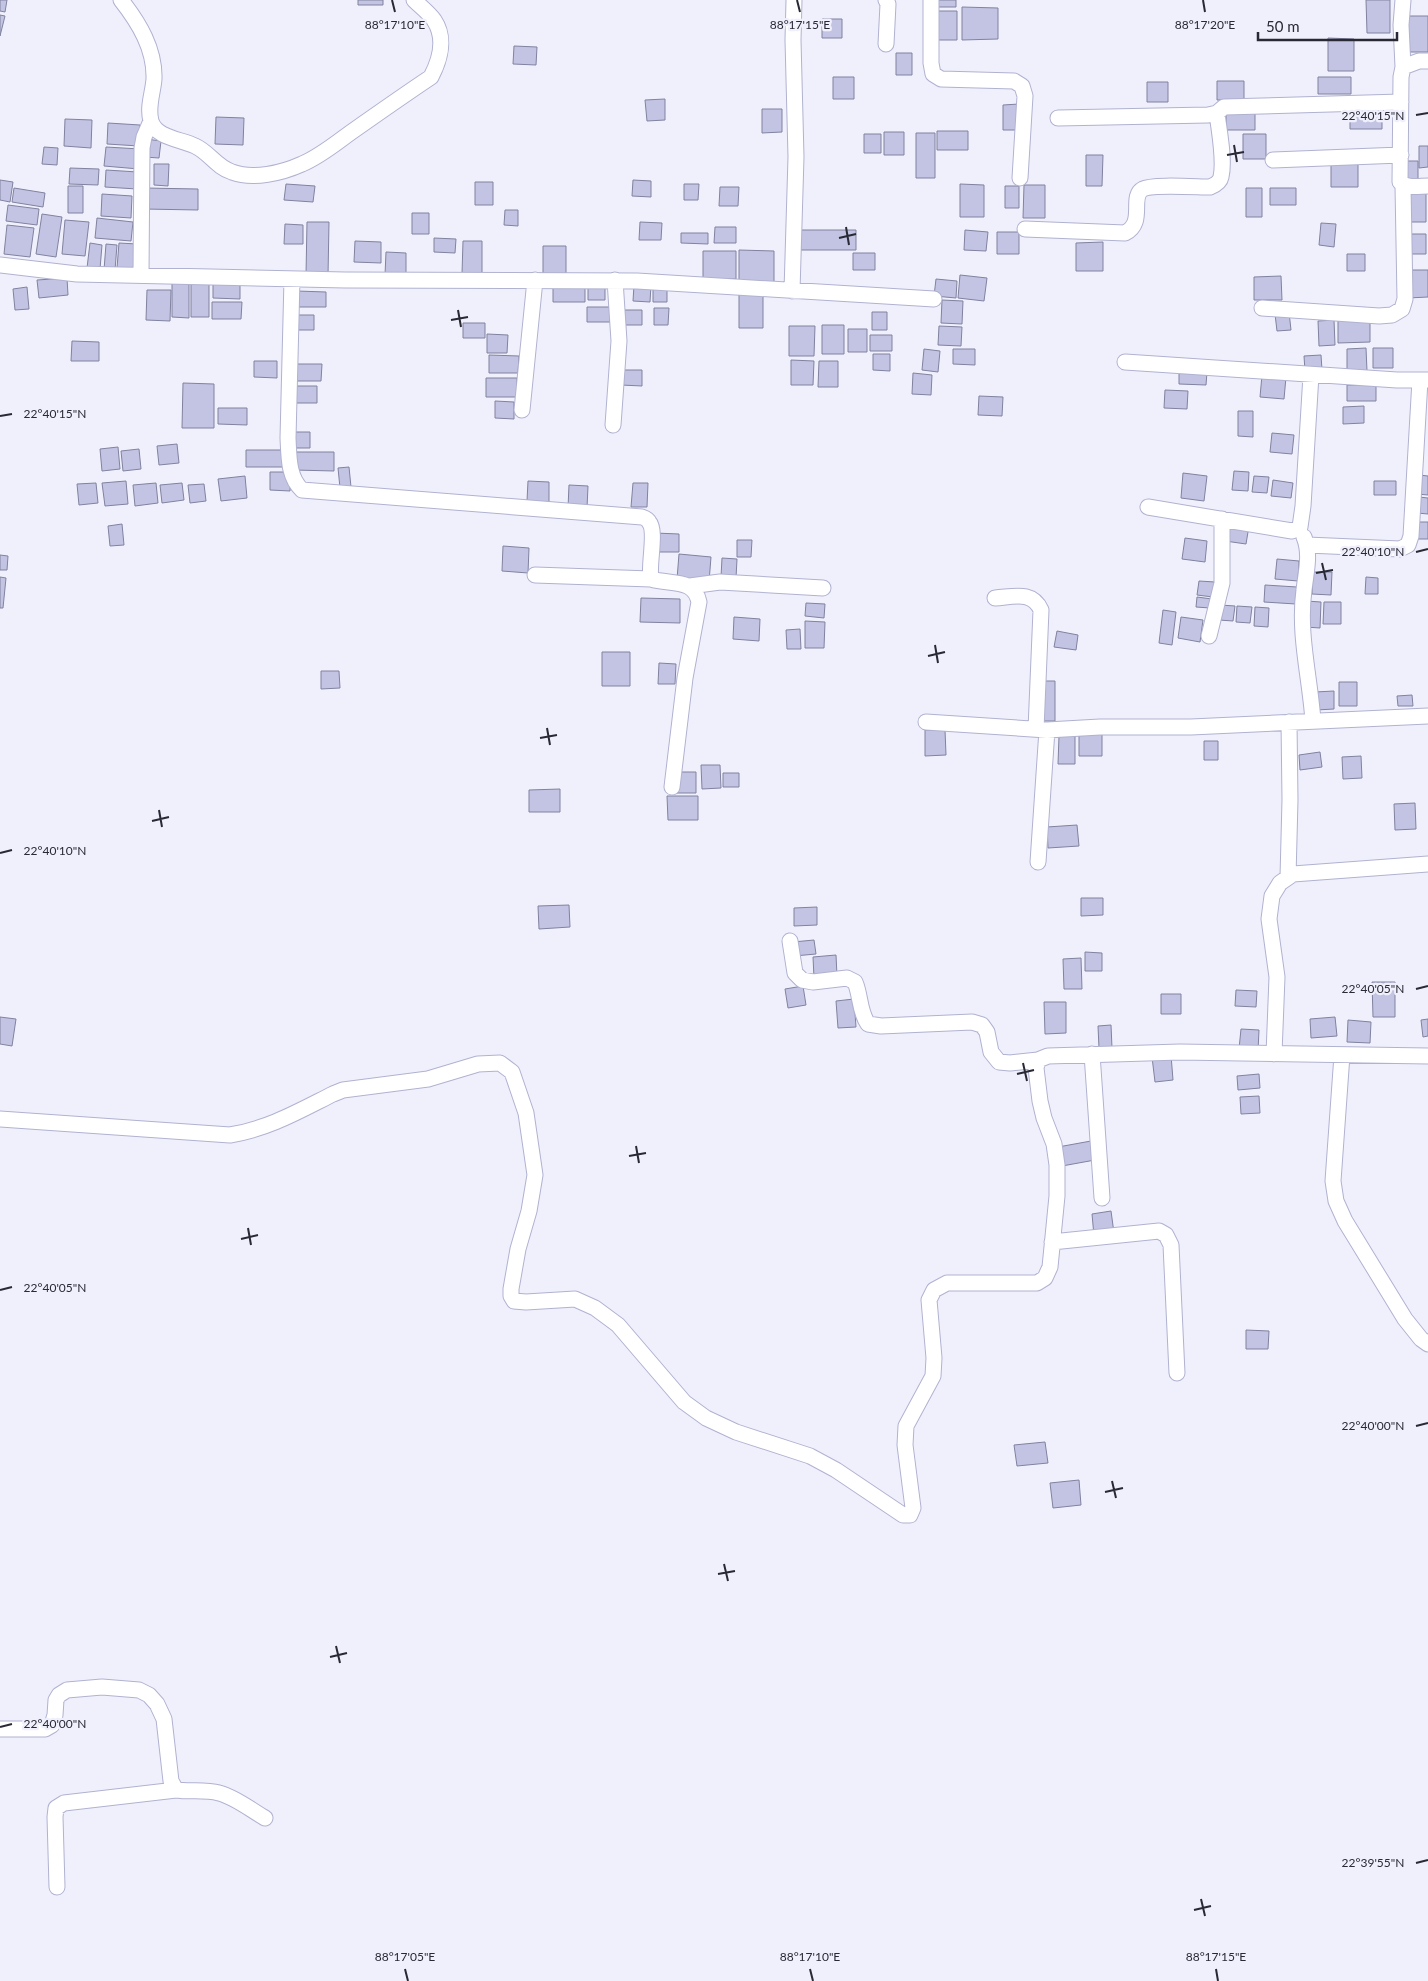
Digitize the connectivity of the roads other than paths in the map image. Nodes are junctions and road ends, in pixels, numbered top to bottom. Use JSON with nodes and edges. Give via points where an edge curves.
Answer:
{"nodes":[{"id":1,"x":121,"y":0,"type":"edge"},
{"id":2,"x":414,"y":0,"type":"edge"},
{"id":3,"x":794,"y":0,"type":"edge"},
{"id":4,"x":886,"y":0,"type":"edge"},
{"id":5,"x":930,"y":0,"type":"edge"},
{"id":6,"x":1403,"y":0,"type":"edge"},
{"id":7,"x":886,"y":44,"type":"dead end"},
{"id":8,"x":1428,"y":61,"type":"edge"},
{"id":9,"x":1403,"y":67,"type":"junction"},
{"id":10,"x":1401,"y":102,"type":"junction"},
{"id":11,"x":1217,"y":113,"type":"junction"},
{"id":12,"x":1058,"y":118,"type":"dead end"},
{"id":13,"x":151,"y":121,"type":"junction"},
{"id":14,"x":1401,"y":155,"type":"junction"},
{"id":15,"x":1273,"y":160,"type":"dead end"},
{"id":16,"x":1020,"y":178,"type":"dead end"},
{"id":17,"x":1403,"y":186,"type":"junction"},
{"id":18,"x":1428,"y":186,"type":"edge"},
{"id":19,"x":1025,"y":229,"type":"dead end"},
{"id":20,"x":0,"y":265,"type":"edge"},
{"id":21,"x":141,"y":275,"type":"junction"},
{"id":22,"x":292,"y":279,"type":"junction"},
{"id":23,"x":535,"y":280,"type":"junction"},
{"id":24,"x":615,"y":280,"type":"junction"},
{"id":25,"x":792,"y":291,"type":"junction"},
{"id":26,"x":934,"y":299,"type":"dead end"},
{"id":27,"x":1262,"y":308,"type":"dead end"},
{"id":28,"x":1125,"y":362,"type":"dead end"},
{"id":29,"x":1311,"y":375,"type":"junction"},
{"id":30,"x":1424,"y":380,"type":"edge"},
{"id":31,"x":522,"y":410,"type":"dead end"},
{"id":32,"x":613,"y":425,"type":"dead end"},
{"id":33,"x":1148,"y":507,"type":"dead end"},
{"id":34,"x":1222,"y":519,"type":"junction"},
{"id":35,"x":1300,"y":527,"type":"junction"},
{"id":36,"x":1307,"y":544,"type":"junction"},
{"id":37,"x":536,"y":575,"type":"dead end"},
{"id":38,"x":651,"y":579,"type":"junction"},
{"id":39,"x":690,"y":586,"type":"junction"},
{"id":40,"x":823,"y":588,"type":"dead end"},
{"id":41,"x":995,"y":598,"type":"dead end"},
{"id":42,"x":1209,"y":636,"type":"dead end"},
{"id":43,"x":1428,"y":716,"type":"edge"},
{"id":44,"x":1313,"y":721,"type":"junction"},
{"id":45,"x":926,"y":722,"type":"dead end"},
{"id":46,"x":1289,"y":722,"type":"junction"},
{"id":47,"x":1041,"y":730,"type":"junction"},
{"id":48,"x":672,"y":787,"type":"dead end"},
{"id":49,"x":1038,"y":862,"type":"dead end"},
{"id":50,"x":1428,"y":864,"type":"edge"},
{"id":51,"x":1288,"y":878,"type":"junction"},
{"id":52,"x":790,"y":941,"type":"dead end"},
{"id":53,"x":1092,"y":1054,"type":"junction"},
{"id":54,"x":1274,"y":1054,"type":"junction"},
{"id":55,"x":1342,"y":1055,"type":"junction"},
{"id":56,"x":1428,"y":1056,"type":"edge"},
{"id":57,"x":1038,"y":1060,"type":"junction"},
{"id":58,"x":0,"y":1119,"type":"edge"},
{"id":59,"x":1102,"y":1198,"type":"dead end"},
{"id":60,"x":1052,"y":1242,"type":"junction"},
{"id":61,"x":1428,"y":1344,"type":"edge"},
{"id":62,"x":1177,"y":1373,"type":"dead end"},
{"id":63,"x":0,"y":1729,"type":"edge"},
{"id":64,"x":176,"y":1790,"type":"junction"},
{"id":65,"x":265,"y":1818,"type":"dead end"},
{"id":66,"x":57,"y":1886,"type":"dead end"}],
"edges":[{"from":1,"to":13,"type":"street","via":[[144,34],[151,55],[154,78]]},
{"from":2,"to":13,"type":"street","via":[[434,20],[440,37],[439,60],[431,76],[303,164],[279,173],[232,173],[197,146],[158,132]]},
{"from":3,"to":25,"type":"street","via":[[796,158]]},
{"from":4,"to":7,"type":"street"},
{"from":5,"to":16,"type":"street","via":[[933,74],[941,79],[1014,81],[1022,86],[1025,96]]},
{"from":6,"to":9,"type":"street"},
{"from":8,"to":9,"type":"street"},
{"from":9,"to":10,"type":"street"},
{"from":10,"to":11,"type":"street","via":[[1224,107]]},
{"from":10,"to":14,"type":"street"},
{"from":11,"to":12,"type":"street"},
{"from":11,"to":19,"type":"street","via":[[1222,164],[1221,178],[1216,185],[1143,188],[1138,198],[1136,224],[1125,233]]},
{"from":13,"to":21,"type":"street","via":[[142,148]]},
{"from":14,"to":15,"type":"street"},
{"from":14,"to":17,"type":"street","via":[[1400,182]]},
{"from":17,"to":18,"type":"street"},
{"from":17,"to":27,"type":"street","via":[[1405,299],[1402,309],[1379,316]]},
{"from":20,"to":21,"type":"street","via":[[77,274]]},
{"from":21,"to":22,"type":"street"},
{"from":22,"to":23,"type":"street"},
{"from":22,"to":38,"type":"street","via":[[288,438],[295,483],[302,490],[642,517],[649,521],[652,529]]},
{"from":23,"to":24,"type":"street"},
{"from":23,"to":31,"type":"street"},
{"from":24,"to":25,"type":"street"},
{"from":24,"to":32,"type":"street","via":[[619,341]]},
{"from":25,"to":26,"type":"street"},
{"from":28,"to":29,"type":"street"},
{"from":29,"to":30,"type":"street"},
{"from":29,"to":35,"type":"street"},
{"from":30,"to":36,"type":"street","via":[[1408,545],[1400,549]]},
{"from":33,"to":34,"type":"street"},
{"from":34,"to":35,"type":"street","via":[[1292,531]]},
{"from":34,"to":42,"type":"street","via":[[1222,583]]},
{"from":35,"to":36,"type":"street"},
{"from":36,"to":44,"type":"street","via":[[1302,611]]},
{"from":37,"to":38,"type":"street"},
{"from":38,"to":39,"type":"street"},
{"from":39,"to":40,"type":"street","via":[[720,582]]},
{"from":39,"to":48,"type":"street","via":[[697,593],[699,602],[685,678]]},
{"from":41,"to":47,"type":"street","via":[[1026,596],[1037,601],[1040,610]]},
{"from":43,"to":44,"type":"street"},
{"from":44,"to":46,"type":"street"},
{"from":45,"to":47,"type":"street"},
{"from":46,"to":47,"type":"street"},
{"from":46,"to":51,"type":"street"},
{"from":47,"to":49,"type":"street"},
{"from":50,"to":51,"type":"street","via":[[1294,874]]},
{"from":51,"to":54,"type":"street","via":[[1280,883],[1272,896],[1268,919],[1277,977]]},
{"from":52,"to":57,"type":"street","via":[[795,974],[802,980],[847,978],[855,982],[862,1015],[868,1024],[972,1022],[982,1025],[987,1032],[991,1052],[999,1062],[1010,1064]]},
{"from":53,"to":54,"type":"street"},
{"from":53,"to":57,"type":"street","via":[[1048,1056]]},
{"from":53,"to":59,"type":"street"},
{"from":54,"to":55,"type":"street"},
{"from":55,"to":56,"type":"street"},
{"from":55,"to":61,"type":"street","via":[[1333,1181],[1336,1201],[1405,1319]]},
{"from":57,"to":60,"type":"street","via":[[1040,1101],[1057,1165]]},
{"from":58,"to":60,"type":"street","via":[[230,1135],[272,1124],[343,1090],[428,1079],[478,1064],[500,1063],[512,1072],[526,1113],[535,1175],[511,1289],[514,1301],[575,1299],[595,1308],[618,1325],[684,1402],[706,1418],[736,1432],[810,1456],[903,1515],[910,1514],[914,1508],[905,1445],[906,1426],[933,1376],[929,1300],[934,1290],[947,1283],[1037,1283],[1045,1278],[1050,1267]]},
{"from":60,"to":62,"type":"street","via":[[1159,1231],[1166,1235],[1171,1245]]},
{"from":63,"to":64,"type":"street","via":[[45,1729],[52,1725],[56,1700],[67,1690],[102,1687],[139,1690],[157,1704],[164,1719],[170,1781]]},
{"from":64,"to":65,"type":"street","via":[[221,1793]]},
{"from":64,"to":66,"type":"street","via":[[64,1803],[56,1808]]}]}
